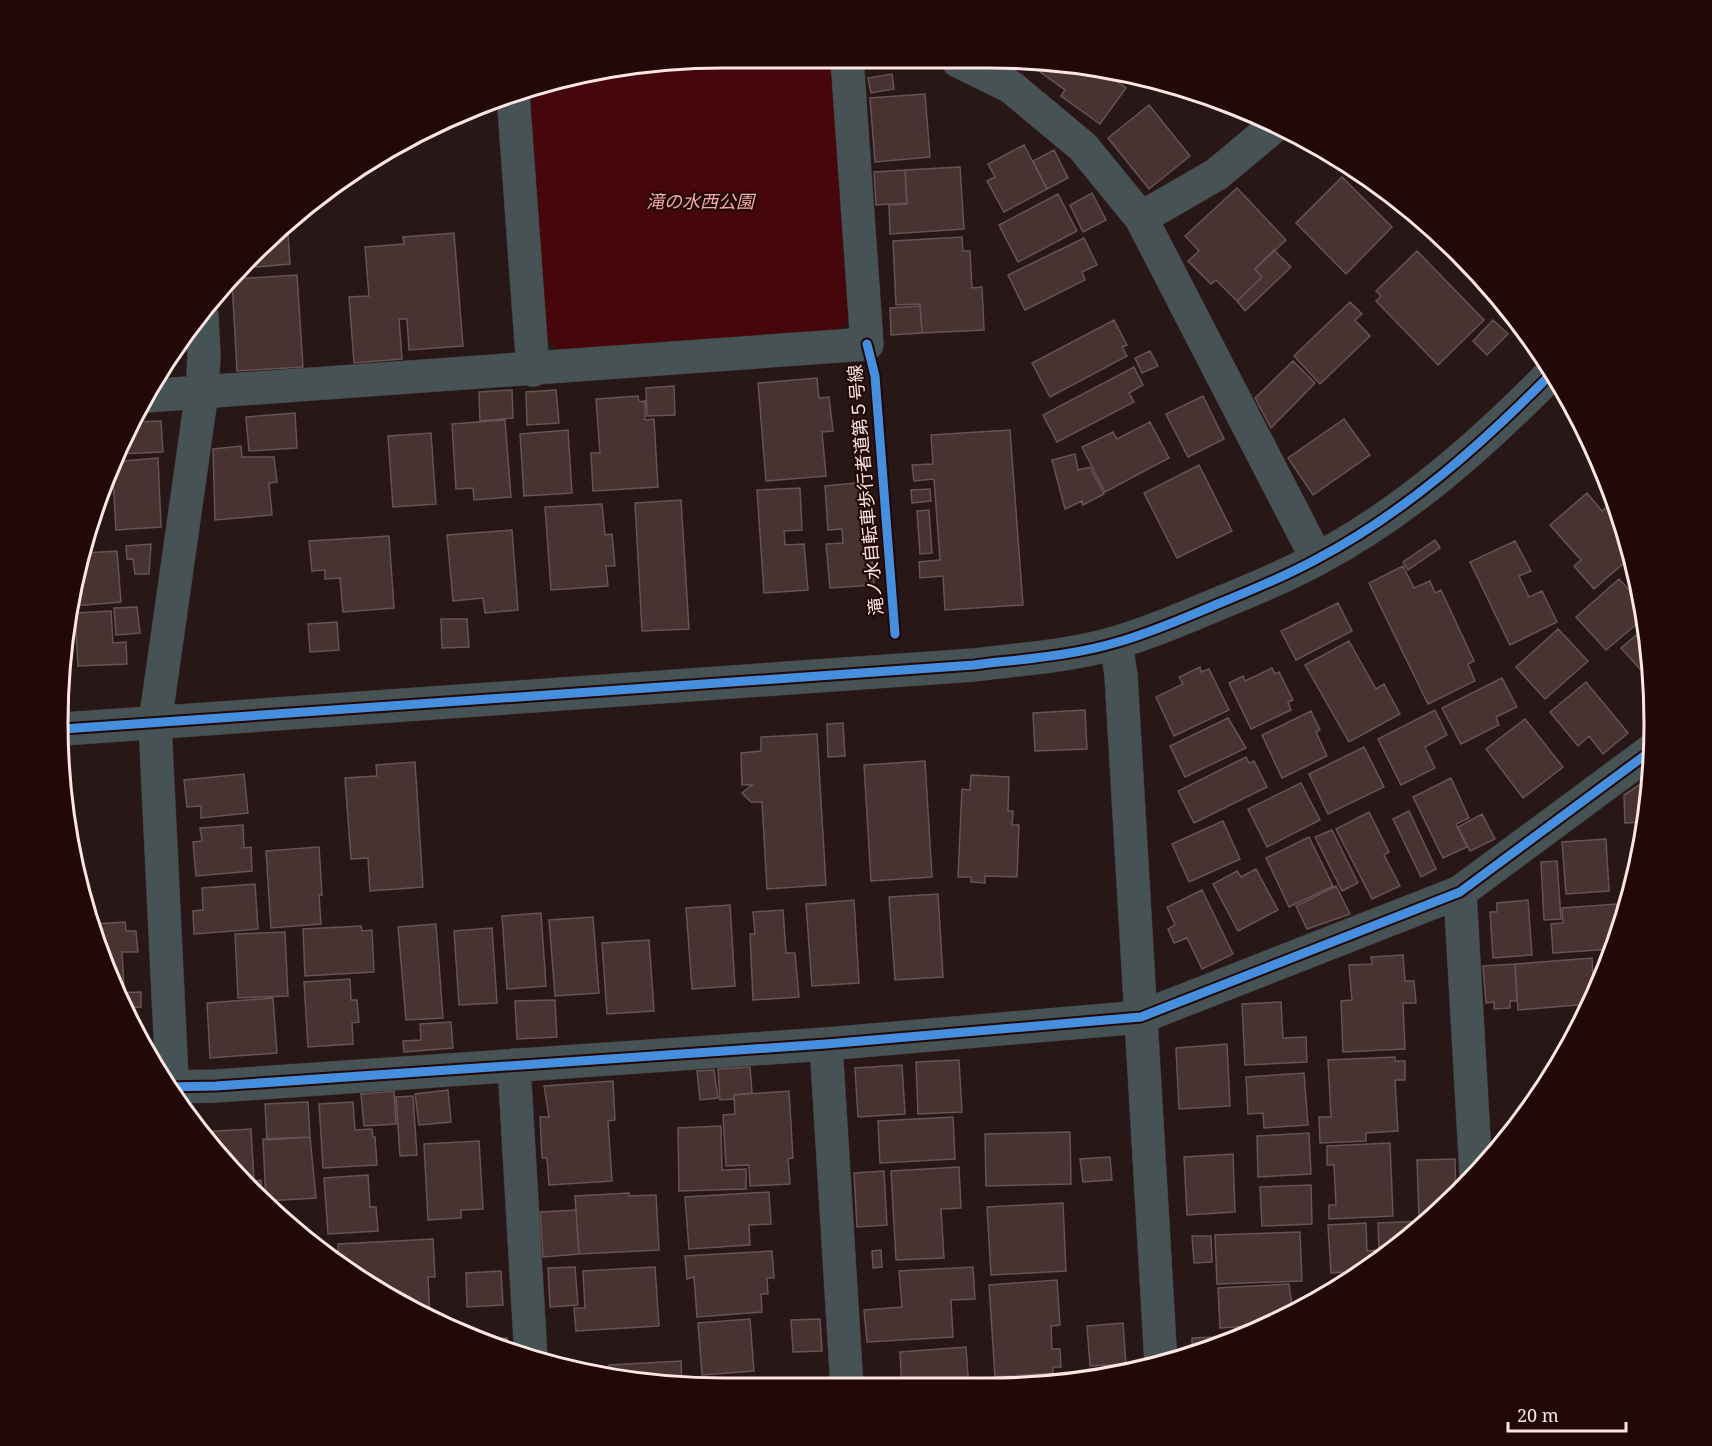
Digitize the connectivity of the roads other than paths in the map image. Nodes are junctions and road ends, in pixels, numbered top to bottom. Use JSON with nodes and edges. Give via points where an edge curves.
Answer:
{"nodes":[{"id":1,"x":848,"y":68,"type":"edge"},
{"id":2,"x":989,"y":68,"type":"edge"},
{"id":3,"x":1015,"y":74,"type":"edge"},
{"id":4,"x":514,"y":102,"type":"edge"},
{"id":5,"x":1269,"y":130,"type":"edge"},
{"id":6,"x":1142,"y":218,"type":"junction"},
{"id":7,"x":202,"y":325,"type":"edge"},
{"id":8,"x":533,"y":370,"type":"junction"},
{"id":9,"x":1547,"y":379,"type":"edge"},
{"id":10,"x":202,"y":392,"type":"junction"},
{"id":11,"x":155,"y":395,"type":"edge"},
{"id":12,"x":1317,"y":559,"type":"junction"},
{"id":13,"x":1116,"y":643,"type":"junction"},
{"id":14,"x":155,"y":723,"type":"junction"},
{"id":15,"x":68,"y":729,"type":"edge"},
{"id":16,"x":1643,"y":756,"type":"edge"},
{"id":17,"x":1460,"y":892,"type":"junction"},
{"id":18,"x":1141,"y":1017,"type":"junction"},
{"id":19,"x":825,"y":1044,"type":"junction"},
{"id":20,"x":514,"y":1065,"type":"junction"},
{"id":21,"x":169,"y":1073,"type":"edge"},
{"id":22,"x":180,"y":1089,"type":"edge"},
{"id":23,"x":1475,"y":1162,"type":"edge"},
{"id":24,"x":531,"y":1349,"type":"edge"},
{"id":25,"x":1161,"y":1356,"type":"edge"},
{"id":26,"x":846,"y":1378,"type":"edge"}],
"edges":[{"from":1,"to":8,"type":"street","via":[[867,344]]},
{"from":2,"to":3,"type":"street"},
{"from":3,"to":6,"type":"street"},
{"from":4,"to":8,"type":"street"},
{"from":5,"to":6,"type":"street","via":[[1216,174]]},
{"from":6,"to":12,"type":"street"},
{"from":7,"to":10,"type":"street"},
{"from":8,"to":10,"type":"street"},
{"from":9,"to":12,"type":"street","via":[[1444,474]]},
{"from":10,"to":11,"type":"street"},
{"from":10,"to":14,"type":"street"},
{"from":12,"to":13,"type":"street","via":[[1173,623]]},
{"from":13,"to":14,"type":"street","via":[[974,665]]},
{"from":13,"to":18,"type":"street"},
{"from":14,"to":15,"type":"street"},
{"from":14,"to":21,"type":"street"},
{"from":16,"to":17,"type":"street"},
{"from":17,"to":18,"type":"street"},
{"from":17,"to":23,"type":"street"},
{"from":18,"to":19,"type":"street"},
{"from":18,"to":25,"type":"street"},
{"from":19,"to":20,"type":"street"},
{"from":19,"to":26,"type":"street"},
{"from":20,"to":22,"type":"street"},
{"from":20,"to":24,"type":"street"}]}
